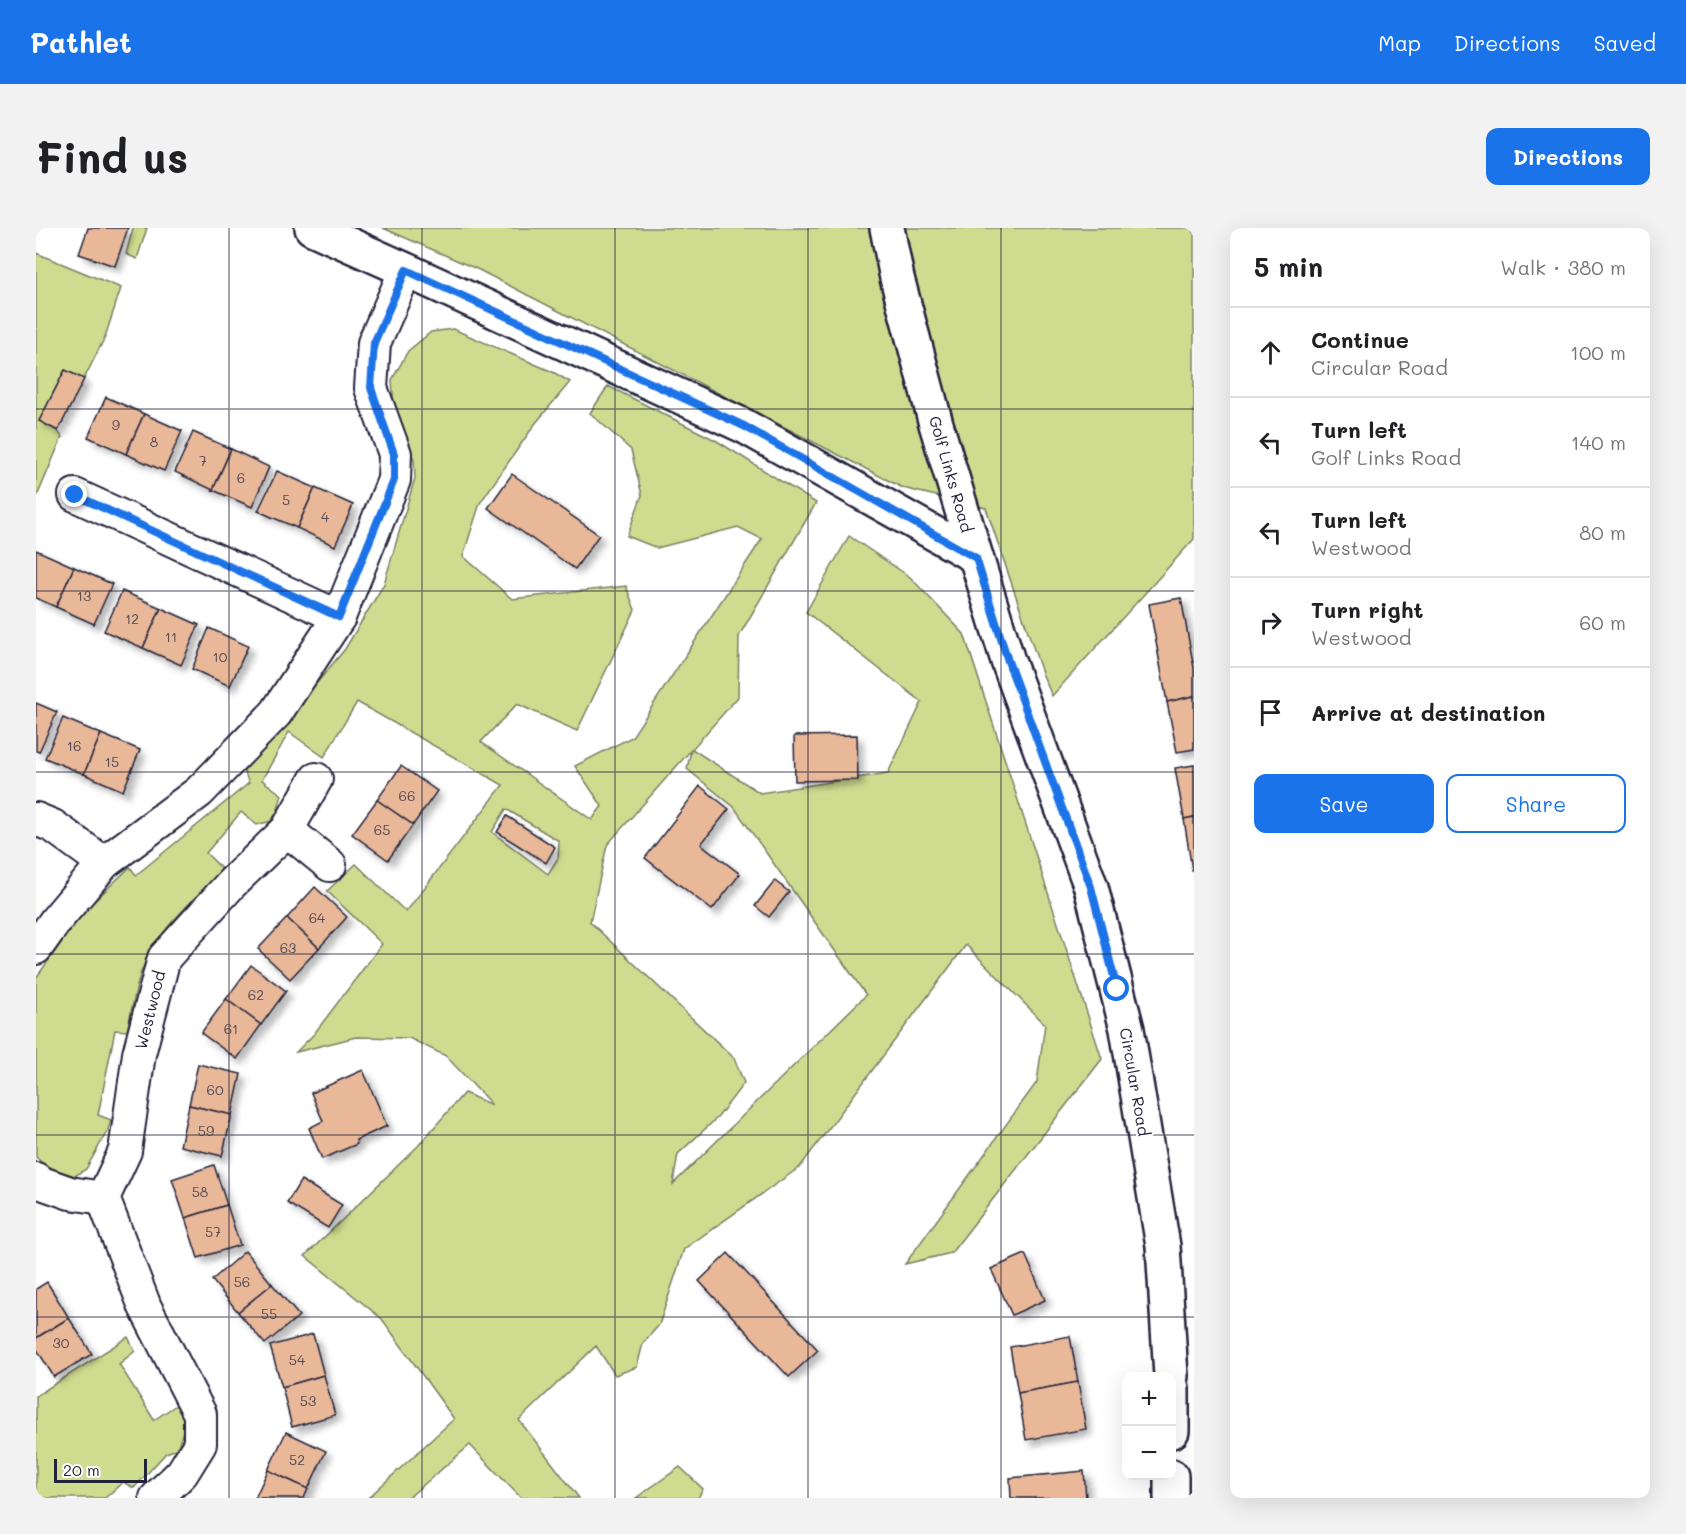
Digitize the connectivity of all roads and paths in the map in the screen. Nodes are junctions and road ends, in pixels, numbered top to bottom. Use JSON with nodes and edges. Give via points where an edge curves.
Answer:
{"nodes":[{"id":1,"x":312,"y":228,"type":"edge"},
{"id":2,"x":887,"y":228,"type":"edge"},
{"id":3,"x":406,"y":270,"type":"junction"},
{"id":4,"x":75,"y":495,"type":"dead end"},
{"id":5,"x":976,"y":558,"type":"junction"},
{"id":6,"x":339,"y":617,"type":"junction"},
{"id":7,"x":316,"y":779,"type":"dead end"},
{"id":8,"x":36,"y":819,"type":"edge"},
{"id":9,"x":287,"y":830,"type":"junction"},
{"id":10,"x":104,"y":863,"type":"junction"},
{"id":11,"x":330,"y":865,"type":"dead end"},
{"id":12,"x":36,"y":948,"type":"edge"},
{"id":13,"x":36,"y":1179,"type":"edge"},
{"id":14,"x":103,"y":1198,"type":"junction"},
{"id":15,"x":1171,"y":1372,"type":"edge"},
{"id":16,"x":1171,"y":1480,"type":"edge"},
{"id":17,"x":156,"y":1498,"type":"edge"},
{"id":18,"x":1170,"y":1498,"type":"edge"}],
"edges":[{"from":1,"to":3,"type":"main road","name":"Golf Links Road"},
{"from":2,"to":5,"type":"main road","name":"Golf Links Road","via":[[936,424]]},
{"from":3,"to":5,"type":"main road","name":"Golf Links Road","via":[[744,426]]},
{"from":3,"to":6,"type":"street","via":[[374,343],[371,388],[394,454],[394,480]]},
{"from":4,"to":6,"type":"street"},
{"from":5,"to":15,"type":"main road","name":"Circular Road","via":[[1008,661],[1091,887],[1127,1029],[1163,1246]]},
{"from":6,"to":10,"type":"street","via":[[276,713],[200,792]]},
{"from":7,"to":9,"type":"street","name":"Westwood"},
{"from":8,"to":10,"type":"street","via":[[53,826]]},
{"from":9,"to":11,"type":"street"},
{"from":9,"to":14,"type":"street","name":"Westwood","via":[[164,958],[139,1054],[125,1151]]},
{"from":10,"to":12,"type":"street"},
{"from":13,"to":14,"type":"street","via":[[70,1193]]},
{"from":14,"to":17,"type":"street","via":[[145,1307],[200,1414],[201,1444],[182,1473]]},
{"from":16,"to":18,"type":"main road"}]}
